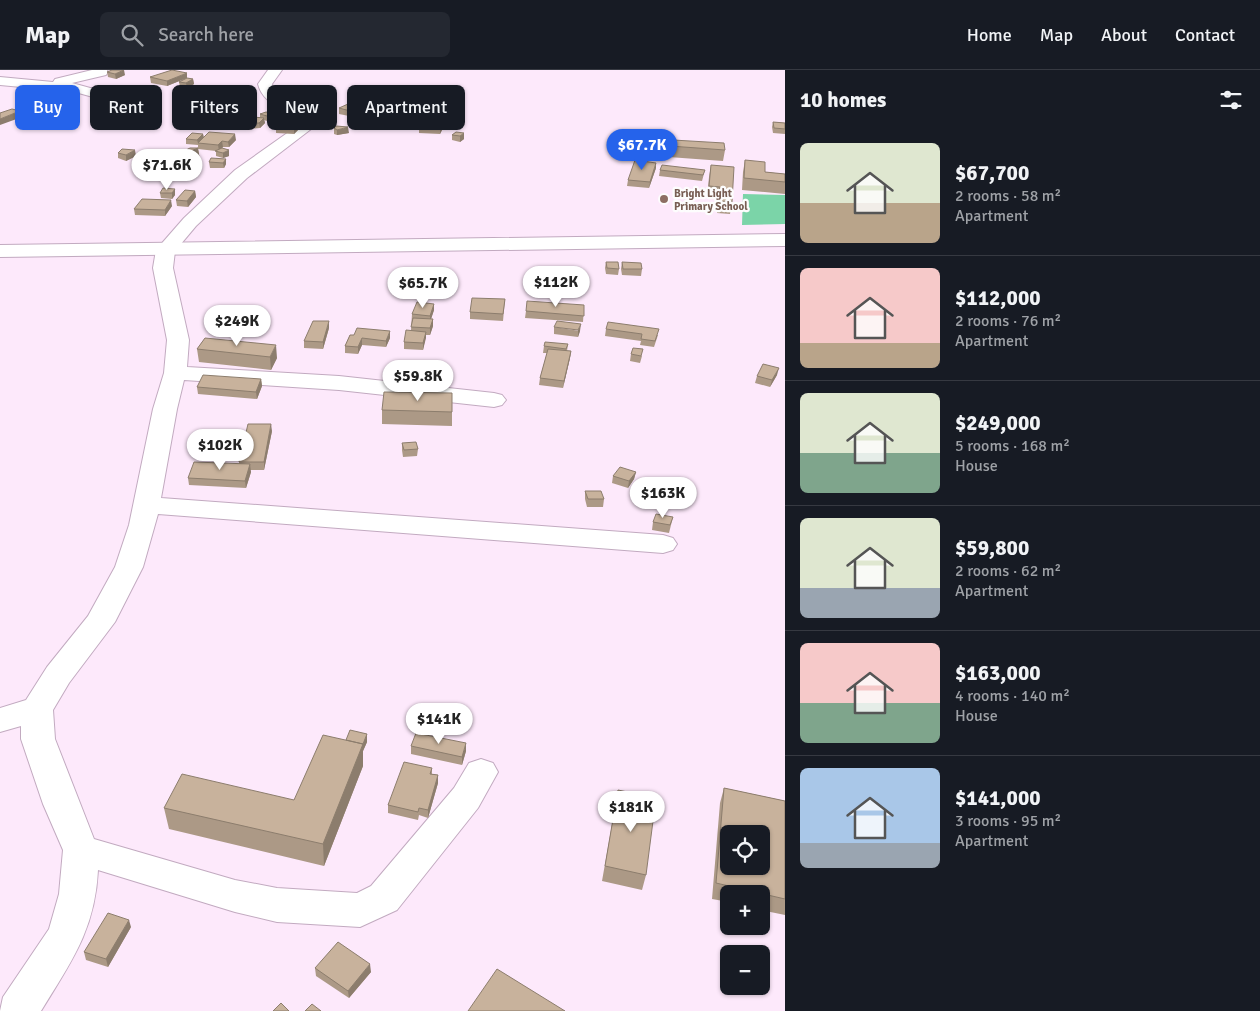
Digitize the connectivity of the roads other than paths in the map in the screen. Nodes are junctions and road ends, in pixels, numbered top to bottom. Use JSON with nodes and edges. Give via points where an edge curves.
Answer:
{"nodes":[{"id":1,"x":275,"y":70,"type":"edge"},
{"id":2,"x":102,"y":72,"type":"dead end"},
{"id":3,"x":0,"y":81,"type":"edge"},
{"id":4,"x":35,"y":85,"type":"edge"},
{"id":5,"x":48,"y":85,"type":"edge"},
{"id":6,"x":785,"y":240,"type":"edge"},
{"id":7,"x":166,"y":250,"type":"junction"},
{"id":8,"x":0,"y":251,"type":"edge"},
{"id":9,"x":174,"y":373,"type":"junction"},
{"id":10,"x":494,"y":400,"type":"dead end"},
{"id":11,"x":146,"y":504,"type":"junction"},
{"id":12,"x":663,"y":544,"type":"dead end"},
{"id":13,"x":38,"y":709,"type":"junction"},
{"id":14,"x":0,"y":720,"type":"edge"},
{"id":15,"x":481,"y":772,"type":"dead end"},
{"id":16,"x":81,"y":850,"type":"junction"},
{"id":17,"x":18,"y":1011,"type":"edge"}],
"edges":[{"from":1,"to":7,"type":"street","via":[[265,84],[266,93],[304,114],[308,119],[307,126],[241,174],[190,222]]},
{"from":2,"to":5,"type":"street"},
{"from":3,"to":4,"type":"street"},
{"from":6,"to":7,"type":"street"},
{"from":7,"to":8,"type":"street"},
{"from":7,"to":9,"type":"street","via":[[163,268],[178,340]]},
{"from":9,"to":10,"type":"street","via":[[339,384]]},
{"from":9,"to":11,"type":"street"},
{"from":11,"to":12,"type":"street"},
{"from":11,"to":13,"type":"street","via":[[143,525],[129,567],[100,622],[58,675]]},
{"from":13,"to":14,"type":"street"},
{"from":13,"to":16,"type":"street","via":[[38,739]]},
{"from":15,"to":16,"type":"street","via":[[466,798],[384,898],[360,910],[277,905],[235,896]]},
{"from":16,"to":17,"type":"street","via":[[78,894],[66,936]]}]}
